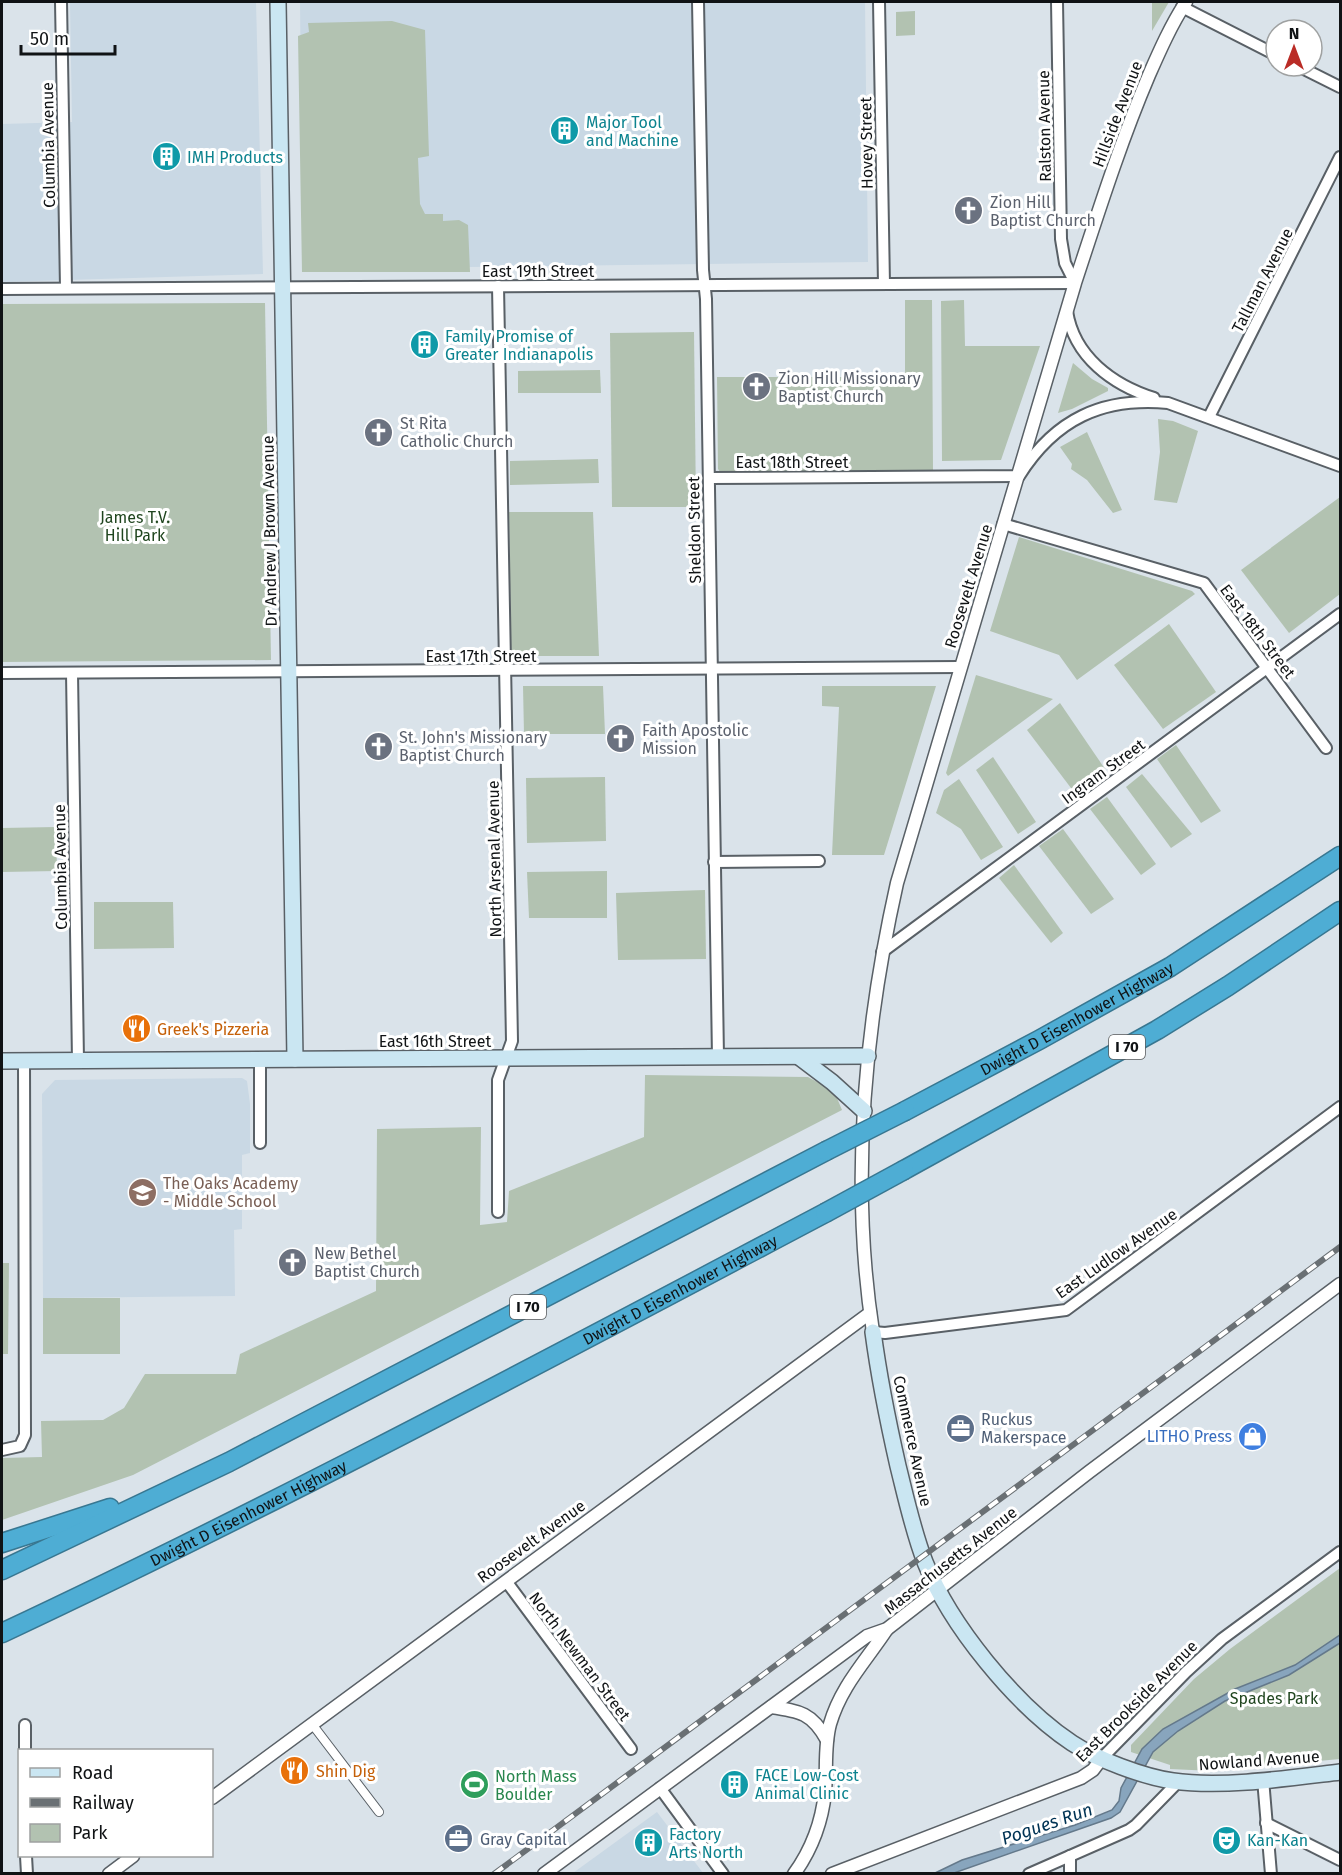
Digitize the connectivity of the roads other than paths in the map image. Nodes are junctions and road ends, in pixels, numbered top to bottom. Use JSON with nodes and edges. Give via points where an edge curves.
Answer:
{"nodes":[{"id":1,"x":61,"y":2,"type":"edge"},
{"id":2,"x":278,"y":2,"type":"edge"},
{"id":3,"x":698,"y":2,"type":"edge"},
{"id":4,"x":879,"y":2,"type":"edge"},
{"id":5,"x":1057,"y":2,"type":"edge"},
{"id":6,"x":1184,"y":4,"type":"edge"},
{"id":7,"x":1264,"y":48,"type":"edge"},
{"id":8,"x":1323,"y":78,"type":"edge"},
{"id":9,"x":1341,"y":87,"type":"edge"},
{"id":10,"x":1341,"y":157,"type":"edge"},
{"id":11,"x":1076,"y":283,"type":"junction"},
{"id":12,"x":884,"y":284,"type":"junction"},
{"id":13,"x":704,"y":285,"type":"junction"},
{"id":14,"x":498,"y":286,"type":"junction"},
{"id":15,"x":283,"y":287,"type":"junction"},
{"id":16,"x":2,"y":288,"type":"edge"},
{"id":17,"x":66,"y":288,"type":"junction"},
{"id":18,"x":1067,"y":311,"type":"junction"},
{"id":19,"x":1168,"y":403,"type":"junction"},
{"id":20,"x":1209,"y":417,"type":"junction"},
{"id":21,"x":1341,"y":466,"type":"edge"},
{"id":22,"x":1019,"y":476,"type":"junction"},
{"id":23,"x":709,"y":478,"type":"junction"},
{"id":24,"x":1004,"y":524,"type":"junction"},
{"id":25,"x":1341,"y":614,"type":"edge"},
{"id":26,"x":960,"y":667,"type":"junction"},
{"id":27,"x":1267,"y":668,"type":"junction"},
{"id":28,"x":712,"y":669,"type":"junction"},
{"id":29,"x":506,"y":670,"type":"junction"},
{"id":30,"x":289,"y":672,"type":"junction"},
{"id":31,"x":2,"y":673,"type":"edge"},
{"id":32,"x":72,"y":673,"type":"junction"},
{"id":33,"x":1326,"y":748,"type":"dead end"},
{"id":34,"x":1341,"y":856,"type":"edge"},
{"id":35,"x":819,"y":861,"type":"dead end"},
{"id":36,"x":714,"y":862,"type":"junction"},
{"id":37,"x":1341,"y":911,"type":"edge"},
{"id":38,"x":882,"y":952,"type":"junction"},
{"id":39,"x":868,"y":1056,"type":"junction"},
{"id":40,"x":718,"y":1057,"type":"junction"},
{"id":41,"x":799,"y":1057,"type":"junction"},
{"id":42,"x":260,"y":1059,"type":"junction"},
{"id":43,"x":295,"y":1059,"type":"junction"},
{"id":44,"x":505,"y":1059,"type":"junction"},
{"id":45,"x":78,"y":1060,"type":"junction"},
{"id":46,"x":2,"y":1061,"type":"edge"},
{"id":47,"x":24,"y":1061,"type":"junction"},
{"id":48,"x":1341,"y":1107,"type":"edge"},
{"id":49,"x":864,"y":1111,"type":"junction"},
{"id":50,"x":260,"y":1143,"type":"dead end"},
{"id":51,"x":498,"y":1212,"type":"dead end"},
{"id":52,"x":1340,"y":1287,"type":"edge"},
{"id":53,"x":870,"y":1313,"type":"junction"},
{"id":54,"x":873,"y":1332,"type":"junction"},
{"id":55,"x":2,"y":1450,"type":"edge"},
{"id":56,"x":229,"y":1462,"type":"junction"},
{"id":57,"x":2,"y":1543,"type":"edge"},
{"id":58,"x":1341,"y":1552,"type":"edge"},
{"id":59,"x":2,"y":1570,"type":"edge"},
{"id":60,"x":506,"y":1581,"type":"junction"},
{"id":61,"x":939,"y":1590,"type":"junction"},
{"id":62,"x":887,"y":1629,"type":"junction"},
{"id":63,"x":2,"y":1633,"type":"edge"},
{"id":64,"x":771,"y":1707,"type":"junction"},
{"id":65,"x":312,"y":1724,"type":"junction"},
{"id":66,"x":25,"y":1725,"type":"dead end"},
{"id":67,"x":827,"y":1740,"type":"junction"},
{"id":68,"x":26,"y":1749,"type":"edge"},
{"id":69,"x":631,"y":1749,"type":"dead end"},
{"id":70,"x":1102,"y":1758,"type":"junction"},
{"id":71,"x":1341,"y":1772,"type":"edge"},
{"id":72,"x":1263,"y":1779,"type":"junction"},
{"id":73,"x":1179,"y":1781,"type":"junction"},
{"id":74,"x":660,"y":1788,"type":"junction"},
{"id":75,"x":213,"y":1797,"type":"edge"},
{"id":76,"x":379,"y":1812,"type":"dead end"},
{"id":77,"x":1266,"y":1823,"type":"junction"},
{"id":78,"x":1070,"y":1856,"type":"junction"},
{"id":79,"x":26,"y":1857,"type":"edge"},
{"id":80,"x":132,"y":1857,"type":"edge"},
{"id":81,"x":1341,"y":1860,"type":"edge"},
{"id":82,"x":27,"y":1874,"type":"edge"},
{"id":83,"x":109,"y":1874,"type":"edge"},
{"id":84,"x":544,"y":1874,"type":"edge"},
{"id":85,"x":723,"y":1874,"type":"edge"},
{"id":86,"x":794,"y":1874,"type":"edge"},
{"id":87,"x":832,"y":1874,"type":"edge"},
{"id":88,"x":1029,"y":1874,"type":"edge"},
{"id":89,"x":1070,"y":1874,"type":"edge"},
{"id":90,"x":1271,"y":1874,"type":"edge"}],
"edges":[{"from":1,"to":17,"type":"street","name":"Columbia Avenue"},
{"from":2,"to":15,"type":"main road","name":"Dr Andrew J Brown Avenue"},
{"from":3,"to":13,"type":"street","name":"Sheldon Street"},
{"from":4,"to":12,"type":"street","name":"Hovey Street"},
{"from":5,"to":11,"type":"street","name":"Ralston Avenue","via":[[1061,239],[1067,267]]},
{"from":6,"to":7,"type":"street"},
{"from":6,"to":11,"type":"street","name":"Hillside Avenue","via":[[1129,124]]},
{"from":8,"to":9,"type":"street"},
{"from":10,"to":20,"type":"street","name":"Tallman Avenue"},
{"from":11,"to":12,"type":"street","name":"East 19th Street"},
{"from":11,"to":18,"type":"street","name":"Hillside Avenue"},
{"from":12,"to":13,"type":"street","name":"East 19th Street"},
{"from":13,"to":14,"type":"street","name":"East 19th Street"},
{"from":13,"to":23,"type":"street","name":"Sheldon Street"},
{"from":14,"to":15,"type":"street","name":"East 19th Street"},
{"from":14,"to":29,"type":"street","name":"North Arsenal Avenue"},
{"from":15,"to":17,"type":"street","name":"East 19th Street"},
{"from":15,"to":30,"type":"main road","name":"Dr Andrew J Brown Avenue"},
{"from":16,"to":17,"type":"street","name":"East 19th Street"},
{"from":18,"to":19,"type":"street","via":[[1073,335],[1094,364],[1134,391]]},
{"from":18,"to":22,"type":"street","name":"Hillside Avenue"},
{"from":19,"to":20,"type":"street","name":"Roosevelt Avenue"},
{"from":19,"to":22,"type":"street","name":"Roosevelt Avenue","via":[[1128,402],[1079,417],[1046,440]]},
{"from":20,"to":21,"type":"street","name":"Roosevelt Avenue"},
{"from":22,"to":23,"type":"street","name":"East 18th Street"},
{"from":22,"to":24,"type":"street","name":"Roosevelt Avenue"},
{"from":23,"to":28,"type":"street","name":"Sheldon Street"},
{"from":24,"to":26,"type":"street","name":"Roosevelt Avenue"},
{"from":24,"to":27,"type":"street","name":"East 18th Street","via":[[1204,583]]},
{"from":25,"to":27,"type":"street","name":"Ingram Street"},
{"from":26,"to":28,"type":"street","name":"East 17th Street"},
{"from":26,"to":38,"type":"street","name":"Roosevelt Avenue","via":[[903,860]]},
{"from":27,"to":33,"type":"street","name":"East 18th Street"},
{"from":27,"to":38,"type":"street","name":"Ingram Street"},
{"from":28,"to":29,"type":"street","name":"East 17th Street"},
{"from":28,"to":36,"type":"street","name":"Sheldon Street"},
{"from":29,"to":30,"type":"street","name":"East 17th Street"},
{"from":29,"to":44,"type":"street","name":"North Arsenal Avenue","via":[[512,1041]]},
{"from":30,"to":32,"type":"street","name":"East 17th Street"},
{"from":30,"to":43,"type":"main road","name":"Dr Andrew J Brown Avenue"},
{"from":31,"to":32,"type":"street","name":"East 17th Street"},
{"from":32,"to":45,"type":"street","name":"Columbia Avenue"},
{"from":34,"to":56,"type":"highway","name":"Dwight D Eisenhower Highway","number":"I 70","bridge":true,"via":[[1170,967],[1039,1040]]},
{"from":35,"to":36,"type":"street"},
{"from":36,"to":40,"type":"street","name":"Sheldon Street"},
{"from":37,"to":63,"type":"highway","name":"Dwight D Eisenhower Highway","number":"I 70","bridge":true,"via":[[1157,1030],[825,1213],[415,1429],[143,1567]]},
{"from":38,"to":39,"type":"street","name":"Roosevelt Avenue"},
{"from":39,"to":41,"type":"main road","name":"East 16th Street"},
{"from":39,"to":49,"type":"street","name":"Commerce Avenue"},
{"from":40,"to":41,"type":"main road","name":"East 16th Street"},
{"from":40,"to":44,"type":"main road","name":"East 16th Street"},
{"from":41,"to":49,"type":"main road"},
{"from":42,"to":43,"type":"main road","name":"East 16th Street"},
{"from":42,"to":45,"type":"main road","name":"East 16th Street"},
{"from":42,"to":50,"type":"street"},
{"from":43,"to":44,"type":"main road","name":"East 16th Street"},
{"from":44,"to":51,"type":"street","name":"North Arsenal Avenue","via":[[498,1080]]},
{"from":45,"to":47,"type":"main road","name":"East 16th Street"},
{"from":46,"to":47,"type":"main road","name":"East 16th Street"},
{"from":47,"to":55,"type":"street","via":[[25,1435],[20,1446]]},
{"from":48,"to":54,"type":"street","name":"East Ludlow Avenue","via":[[1066,1310]]},
{"from":49,"to":53,"type":"street","name":"Commerce Avenue","via":[[862,1212]]},
{"from":52,"to":61,"type":"street","name":"Massachusetts Avenue","via":[[1098,1464]]},
{"from":53,"to":54,"type":"street","name":"Commerce Avenue"},
{"from":53,"to":60,"type":"street","name":"Roosevelt Avenue"},
{"from":54,"to":61,"type":"main road","name":"Commerce Avenue","via":[[909,1511]]},
{"from":56,"to":57,"type":"highway"},
{"from":56,"to":59,"type":"highway","name":"Dwight D Eisenhower Highway","number":"I 70"},
{"from":58,"to":70,"type":"street","name":"East Brookside Avenue","via":[[1222,1639]]},
{"from":60,"to":65,"type":"street","name":"Roosevelt Avenue"},
{"from":60,"to":69,"type":"street","name":"North Newman Street"},
{"from":61,"to":62,"type":"street","name":"Massachusetts Avenue"},
{"from":61,"to":70,"type":"main road","name":"Commerce Avenue","via":[[973,1644],[1012,1691],[1063,1737]]},
{"from":62,"to":64,"type":"street","name":"Massachusetts Avenue","via":[[867,1636]]},
{"from":62,"to":67,"type":"street","via":[[842,1692]]},
{"from":64,"to":67,"type":"street","via":[[807,1715]]},
{"from":64,"to":74,"type":"street","name":"Massachusetts Avenue"},
{"from":65,"to":75,"type":"street","name":"Roosevelt Avenue"},
{"from":65,"to":76,"type":"street"},
{"from":66,"to":68,"type":"street"},
{"from":67,"to":86,"type":"street","via":[[820,1820],[810,1849]]},
{"from":70,"to":73,"type":"main road","name":"Nowland Avenue"},
{"from":70,"to":87,"type":"street","name":"East Brookside Avenue","via":[[1081,1778]]},
{"from":71,"to":72,"type":"main road","name":"Nowland Avenue"},
{"from":72,"to":73,"type":"main road","name":"Nowland Avenue"},
{"from":72,"to":77,"type":"street"},
{"from":73,"to":78,"type":"street","name":"Nowland Avenue","via":[[1136,1825]]},
{"from":74,"to":84,"type":"street","name":"Massachusetts Avenue"},
{"from":74,"to":85,"type":"street"},
{"from":77,"to":81,"type":"street"},
{"from":77,"to":90,"type":"street"},
{"from":78,"to":88,"type":"street","name":"Nowland Avenue"},
{"from":78,"to":89,"type":"street"},
{"from":79,"to":82,"type":"street"},
{"from":80,"to":83,"type":"street"}]}
